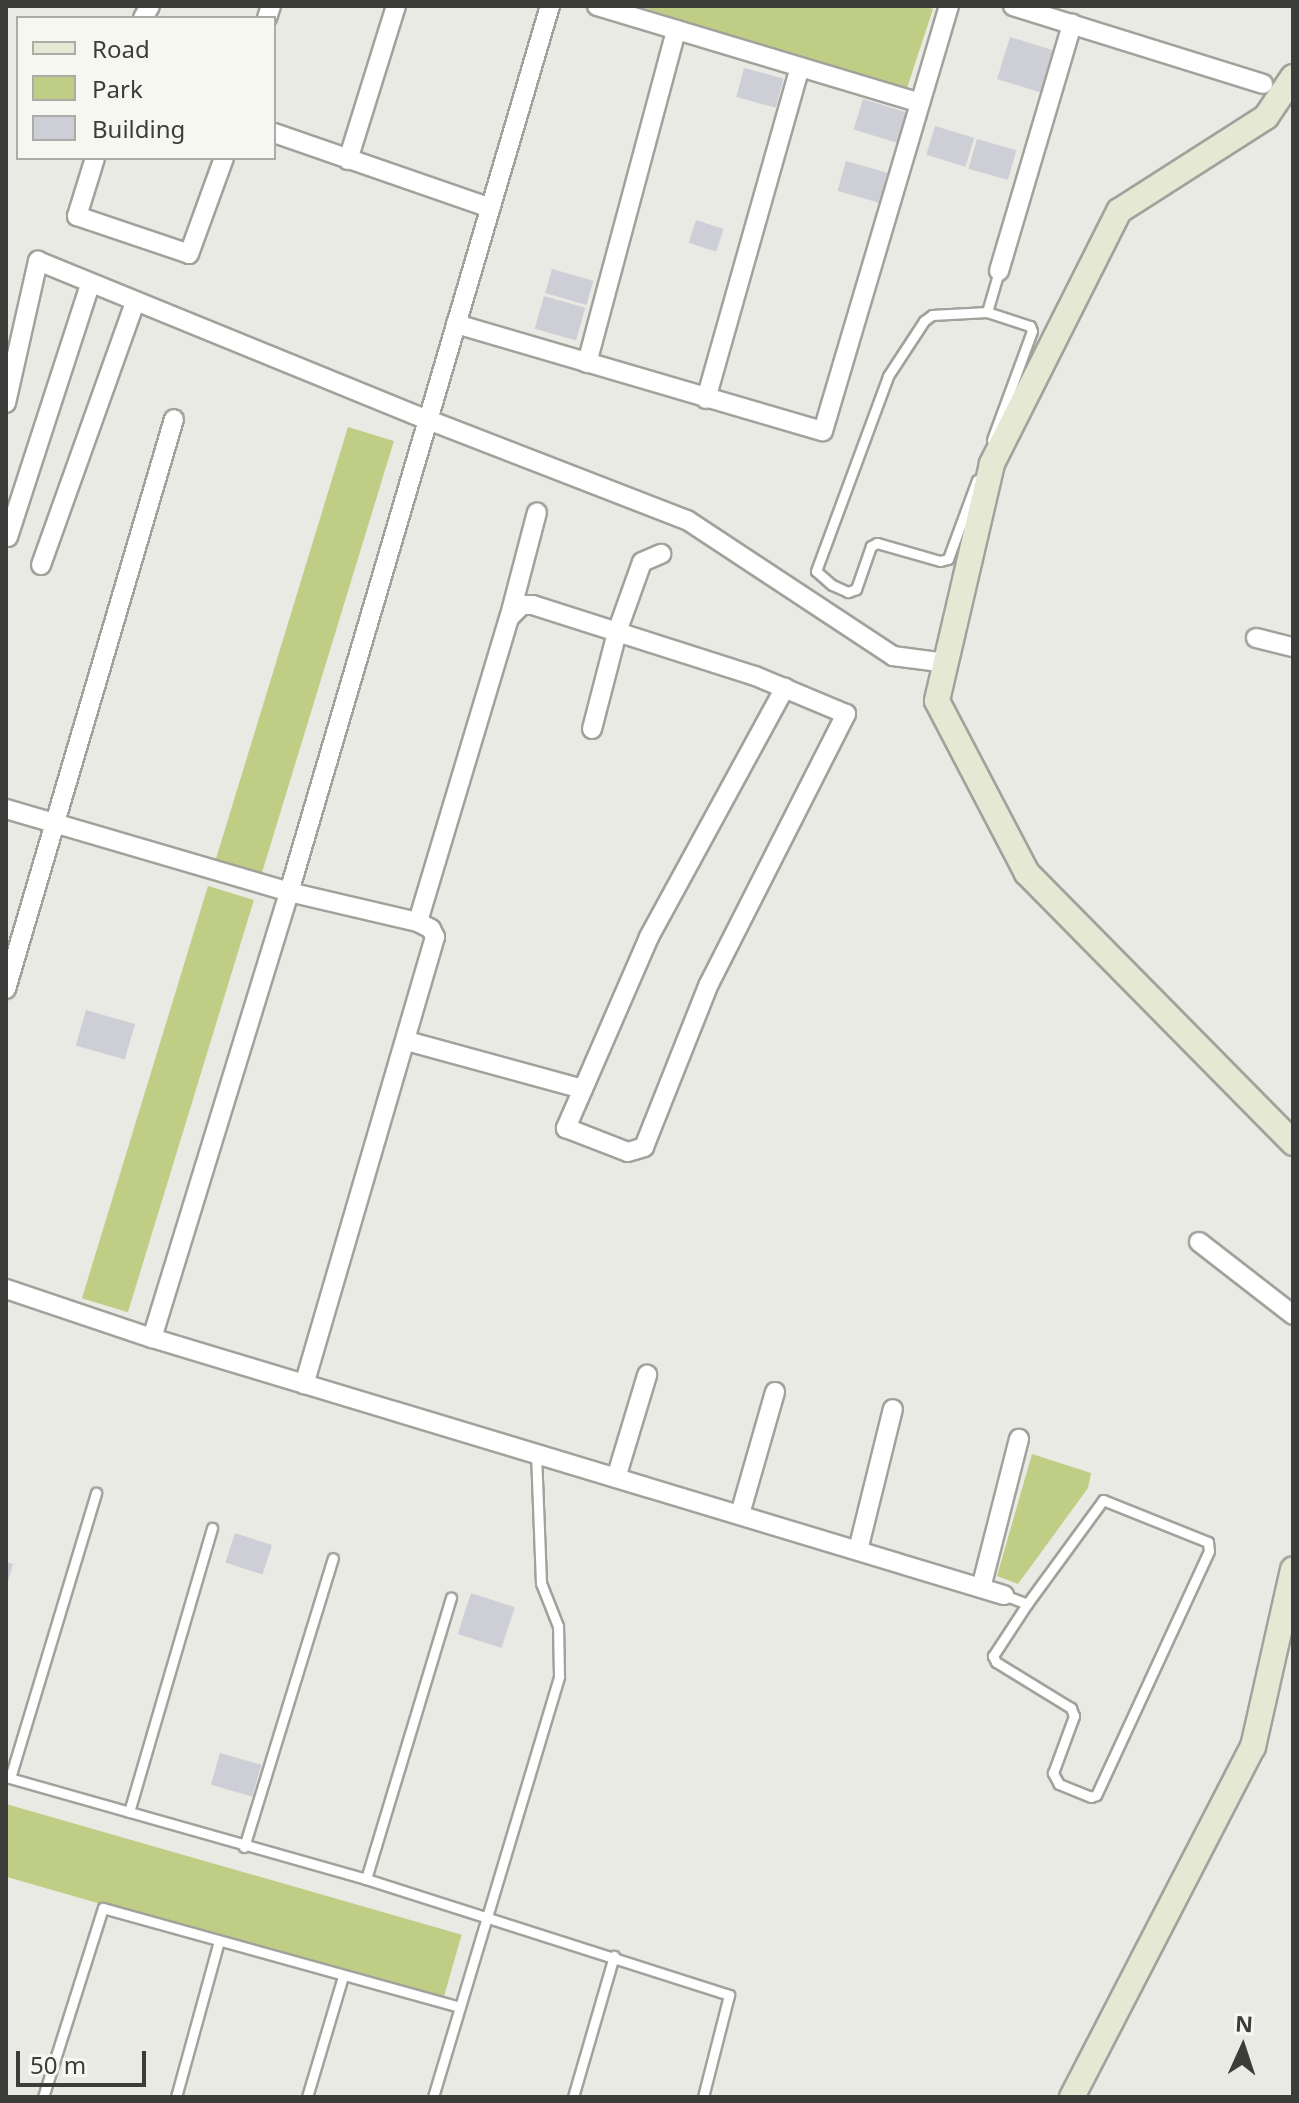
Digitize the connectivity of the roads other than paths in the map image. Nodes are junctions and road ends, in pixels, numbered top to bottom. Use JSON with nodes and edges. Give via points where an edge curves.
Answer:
{"nodes":[{"id":1,"x":396,"y":6,"type":"edge"},
{"id":2,"x":550,"y":6,"type":"edge"},
{"id":3,"x":597,"y":6,"type":"edge"},
{"id":4,"x":949,"y":6,"type":"edge"},
{"id":5,"x":1013,"y":6,"type":"edge"},
{"id":6,"x":1072,"y":24,"type":"junction"},
{"id":7,"x":676,"y":30,"type":"junction"},
{"id":8,"x":800,"y":67,"type":"junction"},
{"id":9,"x":1293,"y":77,"type":"edge"},
{"id":10,"x":1263,"y":84,"type":"dead end"},
{"id":11,"x":920,"y":103,"type":"junction"},
{"id":12,"x":276,"y":134,"type":"edge"},
{"id":13,"x":94,"y":160,"type":"edge"},
{"id":14,"x":223,"y":160,"type":"edge"},
{"id":15,"x":348,"y":160,"type":"junction"},
{"id":16,"x":490,"y":208,"type":"junction"},
{"id":17,"x":999,"y":271,"type":"joint"},
{"id":18,"x":90,"y":285,"type":"junction"},
{"id":19,"x":135,"y":302,"type":"junction"},
{"id":20,"x":987,"y":312,"type":"junction"},
{"id":21,"x":456,"y":324,"type":"junction"},
{"id":22,"x":587,"y":363,"type":"junction"},
{"id":23,"x":706,"y":399,"type":"junction"},
{"id":24,"x":6,"y":403,"type":"edge"},
{"id":25,"x":174,"y":419,"type":"dead end"},
{"id":26,"x":426,"y":419,"type":"junction"},
{"id":27,"x":537,"y":512,"type":"dead end"},
{"id":28,"x":8,"y":537,"type":"edge"},
{"id":29,"x":661,"y":554,"type":"dead end"},
{"id":30,"x":41,"y":565,"type":"dead end"},
{"id":31,"x":509,"y":618,"type":"junction"},
{"id":32,"x":617,"y":632,"type":"junction"},
{"id":33,"x":1256,"y":638,"type":"dead end"},
{"id":34,"x":1293,"y":647,"type":"edge"},
{"id":35,"x":946,"y":663,"type":"junction"},
{"id":36,"x":785,"y":688,"type":"junction"},
{"id":37,"x":592,"y":729,"type":"dead end"},
{"id":38,"x":6,"y":809,"type":"edge"},
{"id":39,"x":56,"y":825,"type":"junction"},
{"id":40,"x":289,"y":892,"type":"junction"},
{"id":41,"x":418,"y":922,"type":"junction"},
{"id":42,"x":6,"y":989,"type":"edge"},
{"id":43,"x":407,"y":1041,"type":"junction"},
{"id":44,"x":583,"y":1089,"type":"junction"},
{"id":45,"x":1293,"y":1143,"type":"edge"},
{"id":46,"x":1199,"y":1242,"type":"dead end"},
{"id":47,"x":6,"y":1289,"type":"edge"},
{"id":48,"x":1293,"y":1315,"type":"edge"},
{"id":49,"x":152,"y":1338,"type":"junction"},
{"id":50,"x":647,"y":1375,"type":"dead end"},
{"id":51,"x":304,"y":1384,"type":"junction"},
{"id":52,"x":775,"y":1392,"type":"dead end"},
{"id":53,"x":893,"y":1409,"type":"dead end"},
{"id":54,"x":1019,"y":1439,"type":"dead end"},
{"id":55,"x":536,"y":1455,"type":"junction"},
{"id":56,"x":616,"y":1478,"type":"junction"},
{"id":57,"x":96,"y":1493,"type":"dead end"},
{"id":58,"x":740,"y":1514,"type":"junction"},
{"id":59,"x":212,"y":1528,"type":"dead end"},
{"id":60,"x":858,"y":1550,"type":"junction"},
{"id":61,"x":333,"y":1558,"type":"dead end"},
{"id":62,"x":1293,"y":1569,"type":"edge"},
{"id":63,"x":981,"y":1588,"type":"junction"},
{"id":64,"x":1004,"y":1595,"type":"joint"},
{"id":65,"x":451,"y":1598,"type":"dead end"},
{"id":66,"x":1027,"y":1604,"type":"junction"},
{"id":67,"x":8,"y":1777,"type":"edge"},
{"id":68,"x":129,"y":1812,"type":"junction"},
{"id":69,"x":244,"y":1847,"type":"junction"},
{"id":70,"x":366,"y":1879,"type":"junction"},
{"id":71,"x":487,"y":1920,"type":"junction"},
{"id":72,"x":219,"y":1941,"type":"junction"},
{"id":73,"x":614,"y":1956,"type":"junction"},
{"id":74,"x":343,"y":1976,"type":"junction"},
{"id":75,"x":460,"y":2007,"type":"junction"},
{"id":76,"x":43,"y":2097,"type":"edge"},
{"id":77,"x":176,"y":2097,"type":"edge"},
{"id":78,"x":307,"y":2097,"type":"edge"},
{"id":79,"x":433,"y":2097,"type":"edge"},
{"id":80,"x":573,"y":2097,"type":"edge"},
{"id":81,"x":703,"y":2097,"type":"edge"},
{"id":82,"x":1072,"y":2097,"type":"edge"}],
"edges":[{"from":1,"to":15,"type":"street"},
{"from":2,"to":16,"type":"street"},
{"from":3,"to":7,"type":"street"},
{"from":4,"to":11,"type":"street"},
{"from":5,"to":6,"type":"street"},
{"from":6,"to":10,"type":"street"},
{"from":6,"to":17,"type":"street"},
{"from":7,"to":8,"type":"street"},
{"from":7,"to":22,"type":"street"},
{"from":8,"to":11,"type":"street"},
{"from":8,"to":23,"type":"street"},
{"from":9,"to":35,"type":"street","via":[[1266,117],[1119,211],[992,464]]},
{"from":11,"to":23,"type":"street","via":[[823,431]]},
{"from":12,"to":15,"type":"street"},
{"from":13,"to":14,"type":"street","via":[[77,216],[189,254]]},
{"from":15,"to":16,"type":"street"},
{"from":16,"to":21,"type":"street"},
{"from":17,"to":20,"type":"lane"},
{"from":18,"to":19,"type":"street"},
{"from":18,"to":24,"type":"street","via":[[38,261]]},
{"from":18,"to":28,"type":"street"},
{"from":19,"to":26,"type":"street"},
{"from":19,"to":30,"type":"street"},
{"from":20,"to":20,"type":"lane","via":[[932,315],[888,376],[817,564],[821,577],[832,585],[848,592],[856,589],[871,546],[877,543],[948,559],[1032,331]]},
{"from":21,"to":22,"type":"street"},
{"from":21,"to":26,"type":"street"},
{"from":22,"to":23,"type":"street"},
{"from":25,"to":39,"type":"street"},
{"from":26,"to":35,"type":"street","via":[[687,520],[893,656]]},
{"from":26,"to":40,"type":"street"},
{"from":27,"to":31,"type":"street"},
{"from":29,"to":32,"type":"street","via":[[642,562]]},
{"from":31,"to":32,"type":"street","via":[[522,605],[533,605]]},
{"from":31,"to":41,"type":"street"},
{"from":32,"to":36,"type":"street"},
{"from":32,"to":37,"type":"street"},
{"from":33,"to":34,"type":"street"},
{"from":35,"to":45,"type":"street","via":[[937,701],[1027,873]]},
{"from":36,"to":44,"type":"street","via":[[649,937]]},
{"from":36,"to":44,"type":"street","via":[[846,714],[709,984],[644,1147],[628,1152],[566,1128]]},
{"from":38,"to":39,"type":"street"},
{"from":39,"to":40,"type":"street"},
{"from":39,"to":42,"type":"street"},
{"from":40,"to":41,"type":"street"},
{"from":40,"to":49,"type":"street"},
{"from":41,"to":43,"type":"street","via":[[435,937]]},
{"from":43,"to":44,"type":"street"},
{"from":43,"to":51,"type":"street"},
{"from":46,"to":48,"type":"street"},
{"from":47,"to":49,"type":"street"},
{"from":49,"to":51,"type":"street"},
{"from":50,"to":56,"type":"street"},
{"from":51,"to":55,"type":"street"},
{"from":52,"to":58,"type":"street"},
{"from":53,"to":60,"type":"street"},
{"from":54,"to":63,"type":"street"},
{"from":55,"to":56,"type":"street"},
{"from":55,"to":71,"type":"lane","via":[[541,1583],[558,1626],[559,1676]]},
{"from":56,"to":58,"type":"street"},
{"from":57,"to":67,"type":"lane"},
{"from":58,"to":60,"type":"street"},
{"from":59,"to":68,"type":"lane"},
{"from":60,"to":63,"type":"street"},
{"from":61,"to":69,"type":"lane"},
{"from":62,"to":82,"type":"street","via":[[1253,1747]]},
{"from":63,"to":64,"type":"street"},
{"from":64,"to":66,"type":"lane"},
{"from":65,"to":70,"type":"lane"},
{"from":66,"to":66,"type":"lane","via":[[1103,1500],[1208,1542],[1209,1551],[1091,1797],[1059,1784],[1053,1773],[1074,1716],[1071,1708],[993,1656]]},
{"from":67,"to":68,"type":"lane"},
{"from":68,"to":69,"type":"lane"},
{"from":69,"to":70,"type":"lane"},
{"from":70,"to":71,"type":"lane"},
{"from":71,"to":73,"type":"lane"},
{"from":71,"to":75,"type":"lane"},
{"from":72,"to":74,"type":"lane"},
{"from":72,"to":76,"type":"lane","via":[[103,1908]]},
{"from":72,"to":77,"type":"lane"},
{"from":73,"to":80,"type":"lane"},
{"from":73,"to":81,"type":"lane","via":[[729,1995]]},
{"from":74,"to":75,"type":"lane"},
{"from":74,"to":78,"type":"lane"},
{"from":75,"to":79,"type":"lane"}]}
